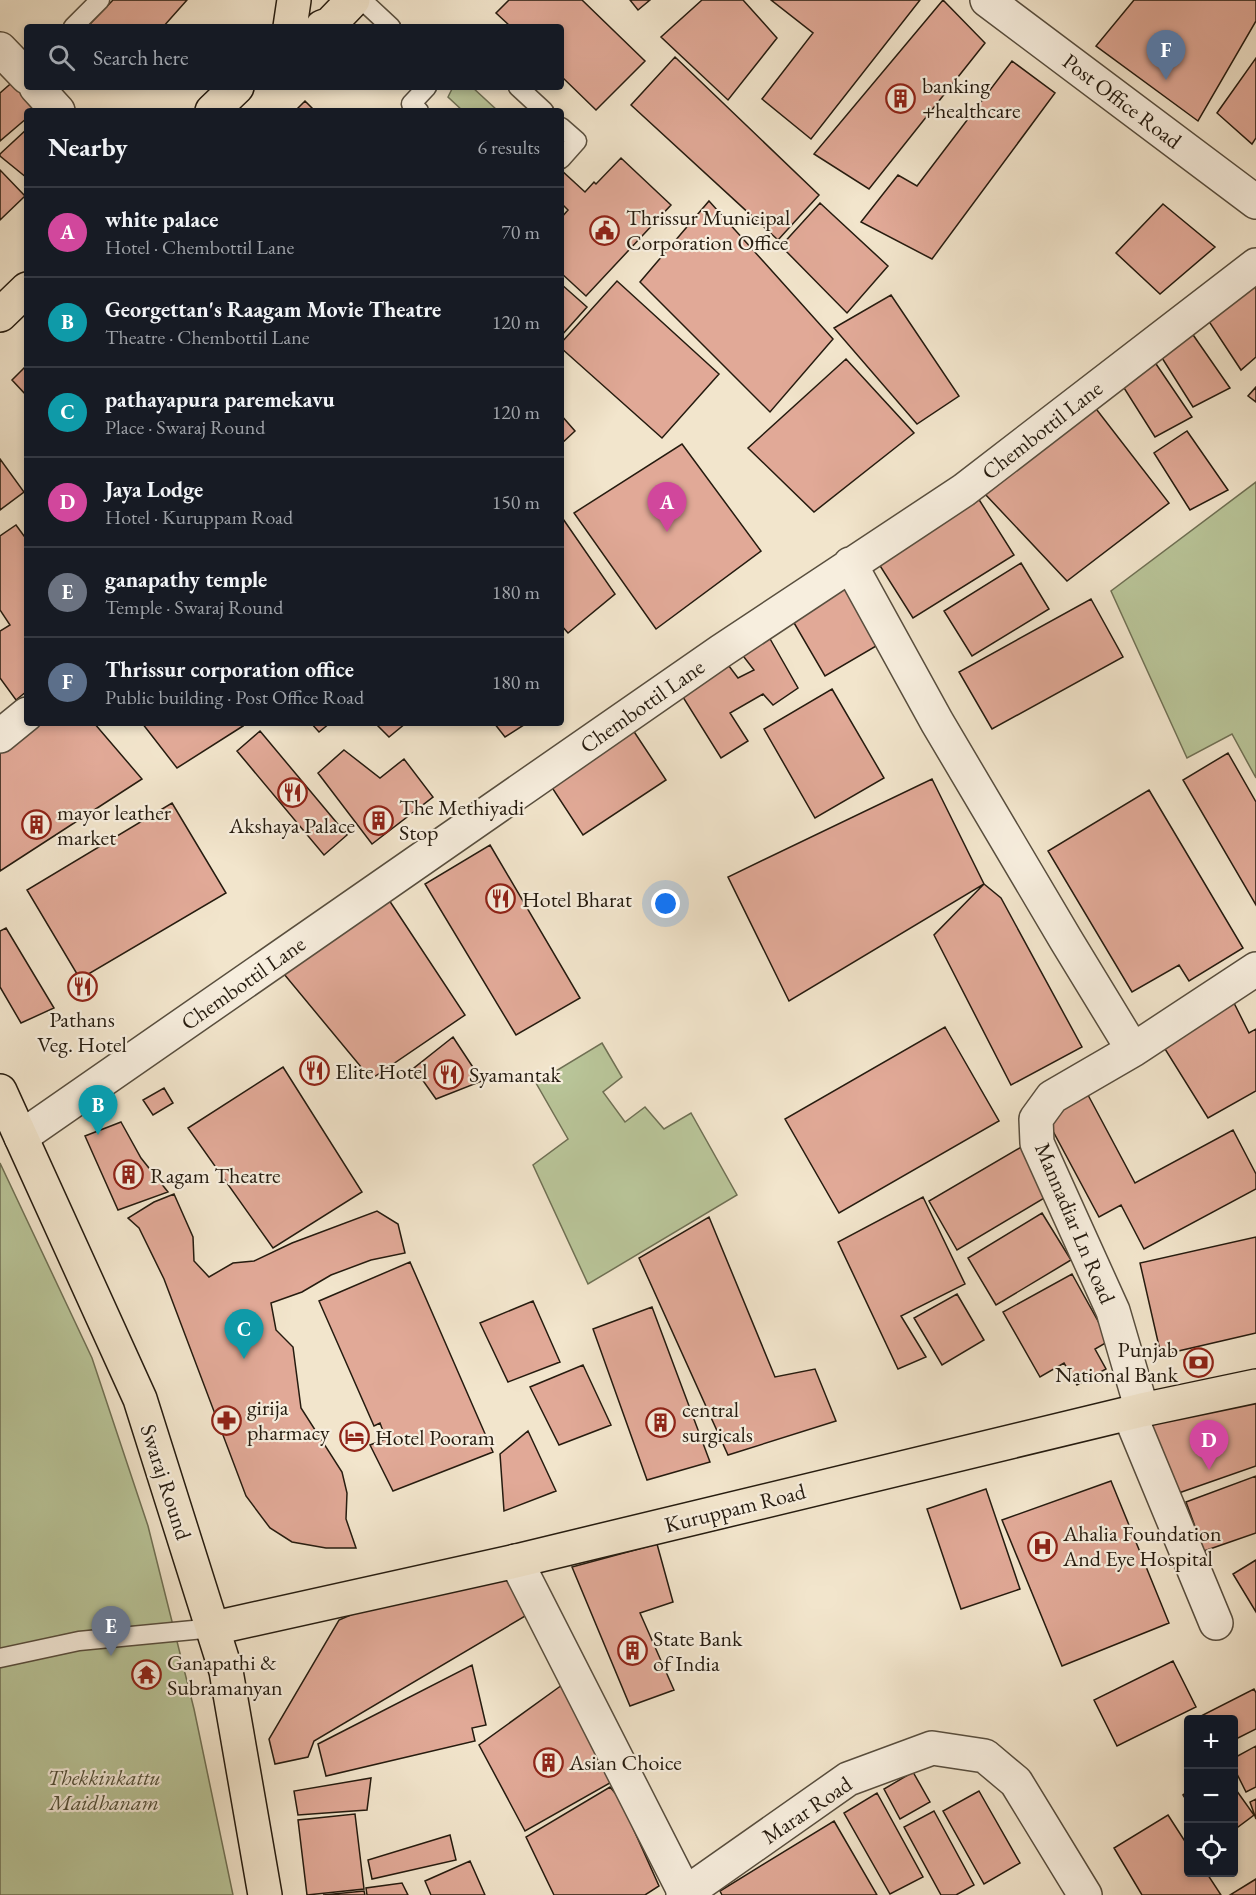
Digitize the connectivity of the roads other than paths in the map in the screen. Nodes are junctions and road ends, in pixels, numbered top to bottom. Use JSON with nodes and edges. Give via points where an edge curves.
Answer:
{"nodes":[{"id":1,"x":100,"y":0,"type":"edge"},
{"id":2,"x":294,"y":0,"type":"edge"},
{"id":3,"x":353,"y":0,"type":"edge"},
{"id":4,"x":362,"y":0,"type":"edge"},
{"id":5,"x":987,"y":0,"type":"edge"},
{"id":6,"x":76,"y":24,"type":"edge"},
{"id":7,"x":290,"y":24,"type":"edge"},
{"id":8,"x":330,"y":24,"type":"edge"},
{"id":9,"x":387,"y":24,"type":"edge"},
{"id":10,"x":0,"y":49,"type":"edge"},
{"id":11,"x":24,"y":73,"type":"edge"},
{"id":12,"x":40,"y":90,"type":"edge"},
{"id":13,"x":234,"y":90,"type":"edge"},
{"id":14,"x":424,"y":90,"type":"edge"},
{"id":15,"x":521,"y":90,"type":"edge"},
{"id":16,"x":55,"y":108,"type":"edge"},
{"id":17,"x":215,"y":108,"type":"edge"},
{"id":18,"x":416,"y":108,"type":"edge"},
{"id":19,"x":541,"y":108,"type":"edge"},
{"id":20,"x":564,"y":129,"type":"edge"},
{"id":21,"x":564,"y":156,"type":"edge"},
{"id":22,"x":1256,"y":202,"type":"edge"},
{"id":23,"x":1256,"y":266,"type":"edge"},
{"id":24,"x":850,"y":564,"type":"junction"},
{"id":25,"x":24,"y":716,"type":"edge"},
{"id":26,"x":0,"y":736,"type":"edge"},
{"id":27,"x":1256,"y":969,"type":"edge"},
{"id":28,"x":1133,"y":1050,"type":"junction"},
{"id":29,"x":0,"y":1091,"type":"edge"},
{"id":30,"x":21,"y":1137,"type":"junction"},
{"id":31,"x":1256,"y":1386,"type":"edge"},
{"id":32,"x":1135,"y":1412,"type":"junction"},
{"id":33,"x":516,"y":1561,"type":"junction"},
{"id":34,"x":1216,"y":1623,"type":"dead end"},
{"id":35,"x":214,"y":1628,"type":"junction"},
{"id":36,"x":0,"y":1658,"type":"edge"},
{"id":37,"x":684,"y":1894,"type":"edge"},
{"id":38,"x":265,"y":1895,"type":"edge"},
{"id":39,"x":1085,"y":1895,"type":"edge"}],
"edges":[{"from":1,"to":6,"type":"lane"},
{"from":2,"to":7,"type":"main road"},
{"from":3,"to":8,"type":"main road"},
{"from":4,"to":9,"type":"lane"},
{"from":5,"to":22,"type":"street","name":"Post Office Road"},
{"from":10,"to":11,"type":"street"},
{"from":12,"to":16,"type":"street"},
{"from":13,"to":17,"type":"main road"},
{"from":14,"to":18,"type":"lane","via":[[411,104]]},
{"from":15,"to":19,"type":"lane"},
{"from":20,"to":21,"type":"lane","via":[[577,141]]},
{"from":23,"to":24,"type":"street","name":"Chembottil Lane","via":[[964,490]]},
{"from":24,"to":28,"type":"street","via":[[937,722]]},
{"from":24,"to":30,"type":"street","name":"Chembottil Lane"},
{"from":25,"to":26,"type":"street"},
{"from":27,"to":28,"type":"street","name":"Mannadiar Ln Road"},
{"from":28,"to":32,"type":"street","name":"Mannadiar Ln Road","via":[[1052,1097],[1036,1119],[1037,1143],[1113,1311]]},
{"from":29,"to":30,"type":"main road","name":"Swaraj Round"},
{"from":30,"to":35,"type":"main road","name":"Swaraj Round","via":[[140,1399]]},
{"from":31,"to":32,"type":"main road","name":"Kuruppam Road"},
{"from":32,"to":33,"type":"main road","name":"Kuruppam Road"},
{"from":32,"to":34,"type":"street","name":"Mannadiar Ln Road"},
{"from":33,"to":35,"type":"main road","name":"Kuruppam Road"},
{"from":33,"to":37,"type":"street"},
{"from":35,"to":36,"type":"lane","via":[[79,1641]]},
{"from":35,"to":38,"type":"main road","name":"Swaraj Round","via":[[226,1671]]},
{"from":37,"to":39,"type":"street","name":"Marar Road","via":[[848,1779],[932,1748],[985,1756],[1016,1782]]}]}
